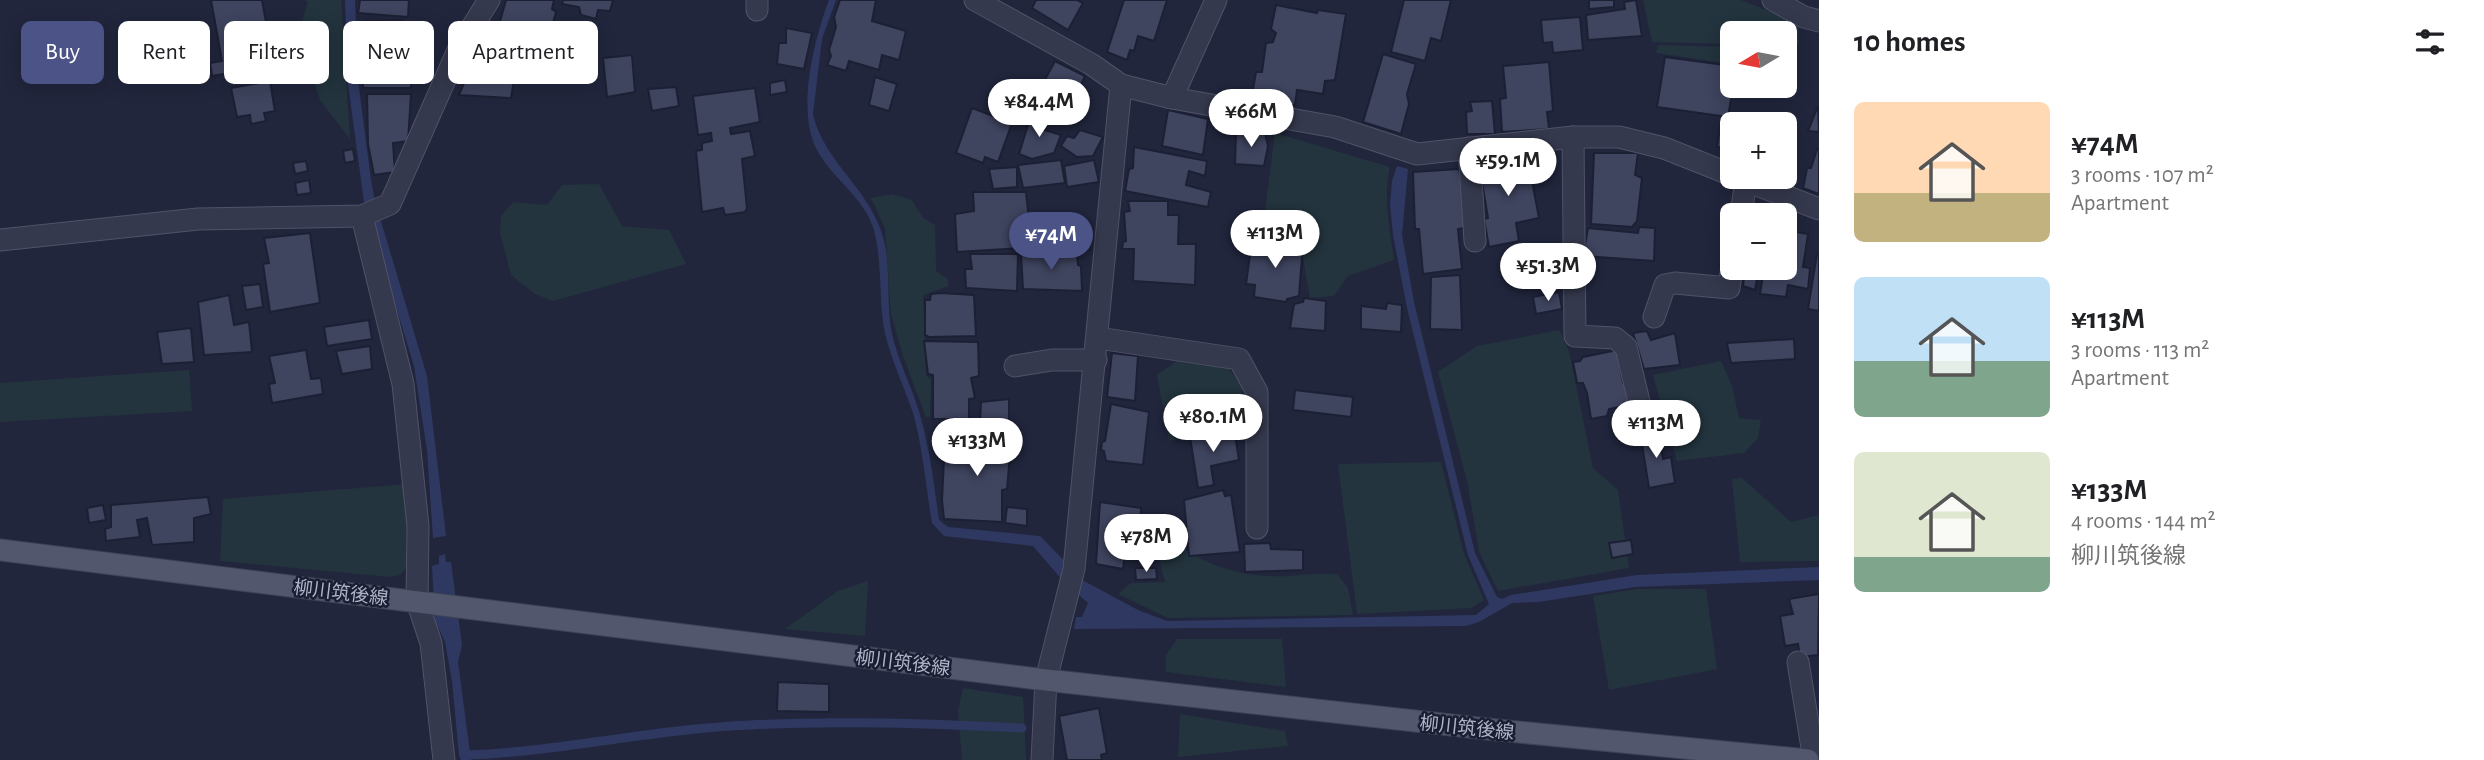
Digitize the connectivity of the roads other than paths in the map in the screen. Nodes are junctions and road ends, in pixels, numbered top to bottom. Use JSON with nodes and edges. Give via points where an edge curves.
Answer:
{"nodes":[{"id":1,"x":489,"y":0,"type":"edge"},
{"id":2,"x":975,"y":0,"type":"edge"},
{"id":3,"x":1216,"y":0,"type":"edge"},
{"id":4,"x":1773,"y":0,"type":"edge"},
{"id":5,"x":1819,"y":21,"type":"edge"},
{"id":6,"x":1121,"y":85,"type":"junction"},
{"id":7,"x":1172,"y":98,"type":"junction"},
{"id":8,"x":1573,"y":137,"type":"junction"},
{"id":9,"x":1469,"y":148,"type":"junction"},
{"id":10,"x":1720,"y":170,"type":"edge"},
{"id":11,"x":1768,"y":189,"type":"edge"},
{"id":12,"x":1819,"y":209,"type":"edge"},
{"id":13,"x":362,"y":216,"type":"junction"},
{"id":14,"x":0,"y":240,"type":"edge"},
{"id":15,"x":1475,"y":241,"type":"dead end"},
{"id":16,"x":1730,"y":280,"type":"edge"},
{"id":17,"x":1654,"y":317,"type":"dead end"},
{"id":18,"x":1097,"y":349,"type":"junction"},
{"id":19,"x":1015,"y":366,"type":"dead end"},
{"id":20,"x":1640,"y":406,"type":"dead end"},
{"id":21,"x":1257,"y":528,"type":"dead end"},
{"id":22,"x":0,"y":550,"type":"edge"},
{"id":23,"x":416,"y":601,"type":"junction"},
{"id":24,"x":1798,"y":662,"type":"dead end"},
{"id":25,"x":1046,"y":680,"type":"junction"},
{"id":26,"x":444,"y":760,"type":"edge"},
{"id":27,"x":1042,"y":760,"type":"edge"},
{"id":28,"x":1808,"y":760,"type":"edge"},
{"id":29,"x":1814,"y":760,"type":"edge"}],
"edges":[{"from":1,"to":13,"type":"street","via":[[459,48],[390,204]]},
{"from":2,"to":6,"type":"street"},
{"from":3,"to":7,"type":"street"},
{"from":4,"to":5,"type":"street"},
{"from":6,"to":7,"type":"street"},
{"from":6,"to":18,"type":"street"},
{"from":7,"to":9,"type":"street","via":[[1335,127],[1417,154]]},
{"from":8,"to":9,"type":"street"},
{"from":8,"to":10,"type":"street","via":[[1619,137]]},
{"from":8,"to":20,"type":"street","via":[[1575,336],[1615,338],[1626,347]]},
{"from":9,"to":15,"type":"street"},
{"from":11,"to":12,"type":"street"},
{"from":13,"to":14,"type":"street","via":[[198,219]]},
{"from":13,"to":23,"type":"street","via":[[403,384],[418,526]]},
{"from":16,"to":17,"type":"street","via":[[1729,288],[1665,285]]},
{"from":18,"to":19,"type":"street"},
{"from":18,"to":21,"type":"street","via":[[1239,359],[1257,392]]},
{"from":18,"to":25,"type":"street","via":[[1074,569]]},
{"from":22,"to":23,"type":"main road","name":"柳川筑後線"},
{"from":23,"to":25,"type":"main road","name":"柳川筑後線"},
{"from":23,"to":26,"type":"street","via":[[431,643]]},
{"from":24,"to":29,"type":"street"},
{"from":25,"to":27,"type":"street"},
{"from":25,"to":28,"type":"main road","name":"柳川筑後線"}]}
